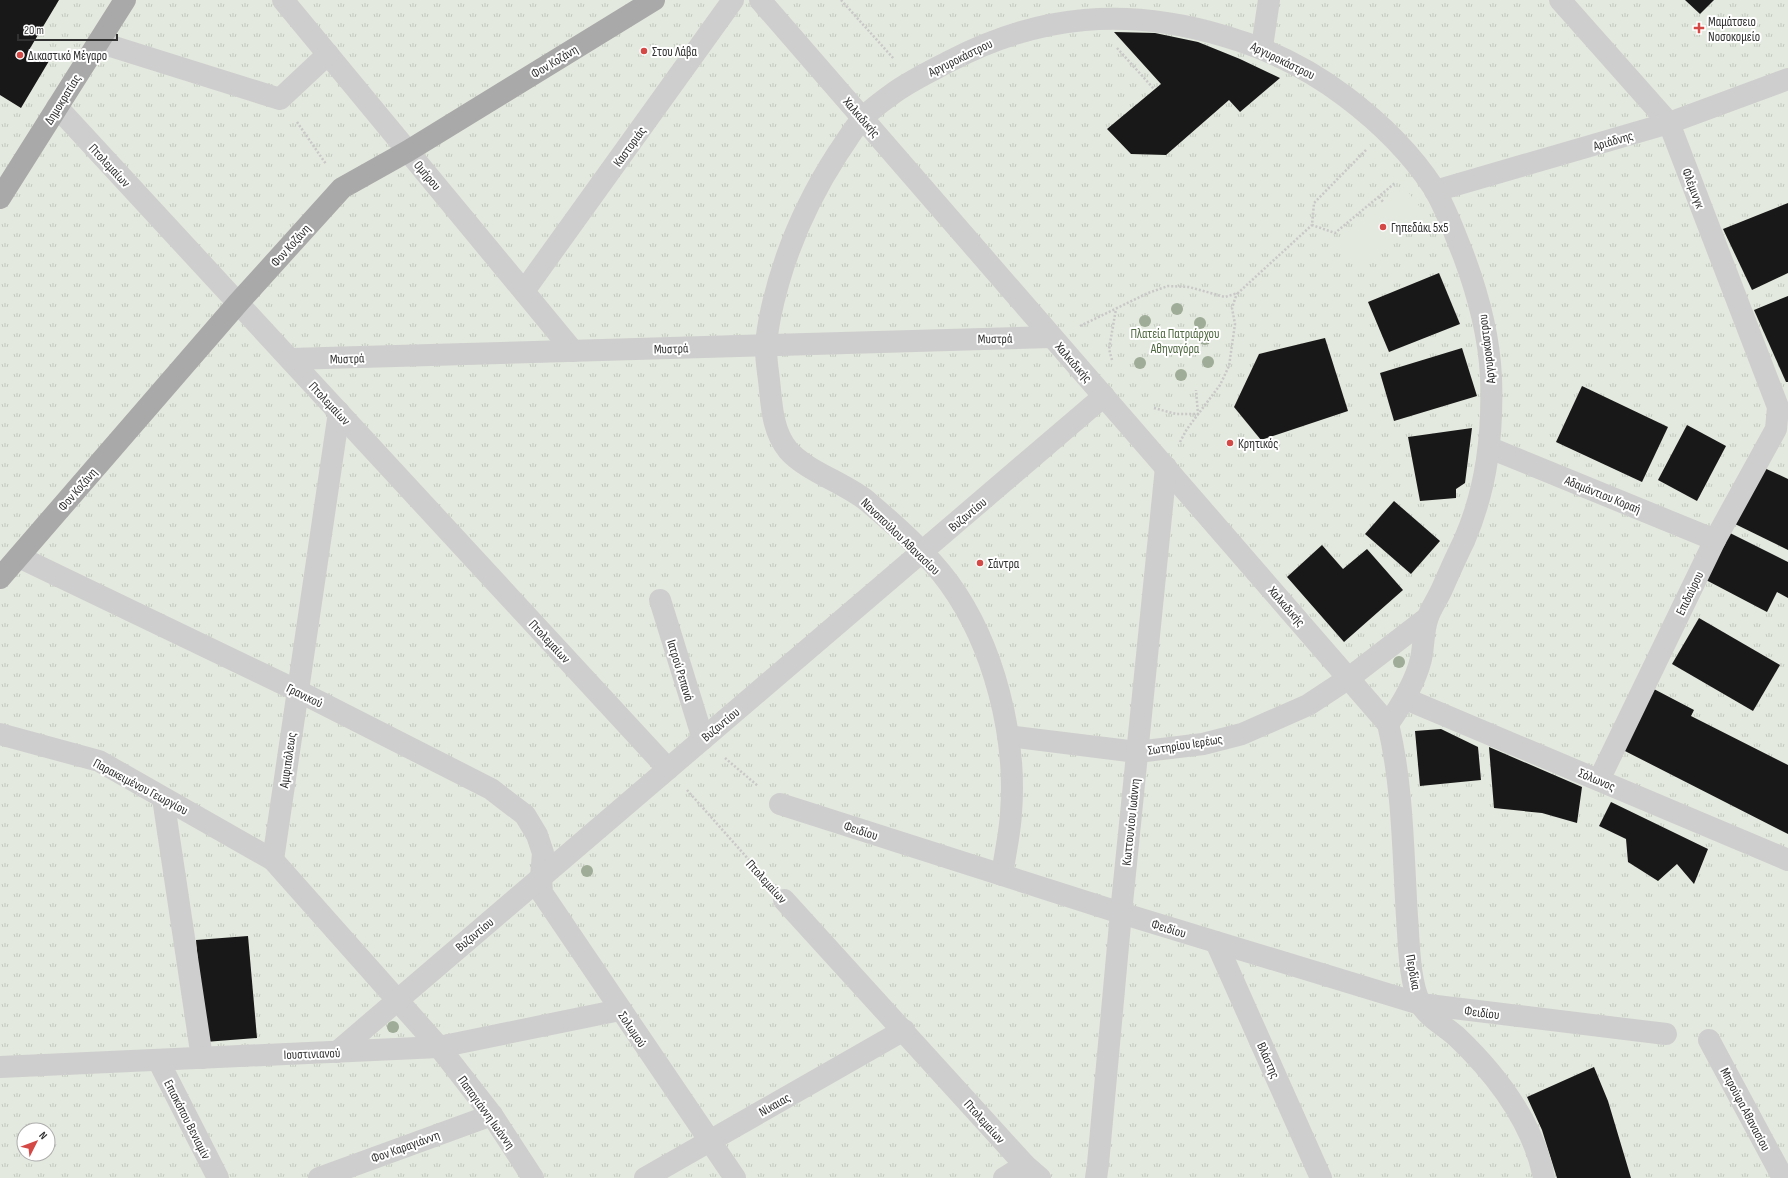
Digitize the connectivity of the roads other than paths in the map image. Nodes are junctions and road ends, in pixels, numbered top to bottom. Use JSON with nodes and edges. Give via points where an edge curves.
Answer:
{"nodes":[{"id":1,"x":125,"y":0,"type":"edge"},
{"id":2,"x":283,"y":0,"type":"edge"},
{"id":3,"x":654,"y":0,"type":"edge"},
{"id":4,"x":733,"y":0,"type":"edge"},
{"id":5,"x":760,"y":0,"type":"edge"},
{"id":6,"x":1269,"y":0,"type":"edge"},
{"id":7,"x":1560,"y":0,"type":"edge"},
{"id":8,"x":1102,"y":9,"type":"edge"},
{"id":9,"x":98,"y":42,"type":"junction"},
{"id":10,"x":1262,"y":48,"type":"junction"},
{"id":11,"x":328,"y":54,"type":"junction"},
{"id":12,"x":1788,"y":80,"type":"edge"},
{"id":13,"x":57,"y":107,"type":"junction"},
{"id":14,"x":863,"y":118,"type":"junction"},
{"id":15,"x":1669,"y":124,"type":"junction"},
{"id":16,"x":408,"y":151,"type":"junction"},
{"id":17,"x":1435,"y":191,"type":"junction"},
{"id":18,"x":0,"y":198,"type":"edge"},
{"id":19,"x":524,"y":291,"type":"junction"},
{"id":20,"x":238,"y":303,"type":"junction"},
{"id":21,"x":1052,"y":337,"type":"junction"},
{"id":22,"x":765,"y":345,"type":"junction"},
{"id":23,"x":573,"y":351,"type":"junction"},
{"id":24,"x":290,"y":360,"type":"junction"},
{"id":25,"x":1104,"y":396,"type":"junction"},
{"id":26,"x":1778,"y":407,"type":"joint"},
{"id":27,"x":339,"y":412,"type":"junction"},
{"id":28,"x":1490,"y":448,"type":"junction"},
{"id":29,"x":1166,"y":467,"type":"junction"},
{"id":30,"x":1715,"y":540,"type":"junction"},
{"id":31,"x":922,"y":552,"type":"junction"},
{"id":32,"x":19,"y":556,"type":"junction"},
{"id":33,"x":0,"y":578,"type":"edge"},
{"id":34,"x":660,"y":600,"type":"dead end"},
{"id":35,"x":1427,"y":618,"type":"junction"},
{"id":36,"x":1349,"y":678,"type":"junction"},
{"id":37,"x":298,"y":691,"type":"junction"},
{"id":38,"x":1406,"y":699,"type":"junction"},
{"id":39,"x":1388,"y":724,"type":"junction"},
{"id":40,"x":0,"y":734,"type":"edge"},
{"id":41,"x":1008,"y":736,"type":"junction"},
{"id":42,"x":702,"y":739,"type":"junction"},
{"id":43,"x":1137,"y":752,"type":"junction"},
{"id":44,"x":668,"y":769,"type":"junction"},
{"id":45,"x":1599,"y":780,"type":"junction"},
{"id":46,"x":163,"y":798,"type":"junction"},
{"id":47,"x":780,"y":804,"type":"road end"},
{"id":48,"x":273,"y":860,"type":"junction"},
{"id":49,"x":1788,"y":860,"type":"edge"},
{"id":50,"x":1002,"y":875,"type":"junction"},
{"id":51,"x":541,"y":877,"type":"junction"},
{"id":52,"x":784,"y":900,"type":"road end"},
{"id":53,"x":1121,"y":913,"type":"junction"},
{"id":54,"x":1216,"y":942,"type":"junction"},
{"id":55,"x":397,"y":999,"type":"junction"},
{"id":56,"x":1420,"y":1004,"type":"junction"},
{"id":57,"x":620,"y":1010,"type":"junction"},
{"id":58,"x":904,"y":1030,"type":"junction"},
{"id":59,"x":1666,"y":1034,"type":"dead end"},
{"id":60,"x":1709,"y":1040,"type":"dead end"},
{"id":61,"x":439,"y":1047,"type":"junction"},
{"id":62,"x":337,"y":1052,"type":"junction"},
{"id":63,"x":202,"y":1058,"type":"junction"},
{"id":64,"x":158,"y":1060,"type":"junction"},
{"id":65,"x":0,"y":1067,"type":"edge"},
{"id":66,"x":492,"y":1115,"type":"junction"},
{"id":67,"x":709,"y":1141,"type":"junction"},
{"id":68,"x":1032,"y":1171,"type":"edge"},
{"id":69,"x":218,"y":1178,"type":"edge"},
{"id":70,"x":318,"y":1178,"type":"edge"},
{"id":71,"x":533,"y":1178,"type":"edge"},
{"id":72,"x":645,"y":1178,"type":"edge"},
{"id":73,"x":735,"y":1178,"type":"edge"},
{"id":74,"x":1004,"y":1178,"type":"edge"},
{"id":75,"x":1096,"y":1178,"type":"edge"},
{"id":76,"x":1321,"y":1178,"type":"edge"},
{"id":77,"x":1544,"y":1178,"type":"edge"},
{"id":78,"x":1783,"y":1178,"type":"edge"}],
"edges":[{"from":1,"to":9,"type":"main road","name":"Δημοκρατίας"},
{"from":2,"to":11,"type":"street","name":"Ομήρου"},
{"from":3,"to":16,"type":"main road","name":"Φον Κοζάνη"},
{"from":4,"to":19,"type":"street","name":"Καστοριάς"},
{"from":5,"to":14,"type":"street","name":"Χαλκιδικής"},
{"from":6,"to":10,"type":"street"},
{"from":7,"to":15,"type":"street","name":"Φλέμινγκ"},
{"from":8,"to":10,"type":"street","name":"Αργυροκάστρου","via":[[1134,18],[1200,28]]},
{"from":8,"to":14,"type":"street","name":"Αργυροκάστρου","via":[[981,45],[913,80]]},
{"from":9,"to":11,"type":"street","via":[[280,99]]},
{"from":9,"to":13,"type":"main road","name":"Δημοκρατίας"},
{"from":10,"to":17,"type":"street","name":"Αργυροκάστρου","via":[[1326,82],[1361,108],[1417,165]]},
{"from":11,"to":16,"type":"street","name":"Ομήρου"},
{"from":12,"to":15,"type":"street","name":"Αριάδνης"},
{"from":13,"to":18,"type":"main road","name":"Δημοκρατίας"},
{"from":13,"to":20,"type":"street","name":"Πτολεμαίων"},
{"from":14,"to":21,"type":"street","name":"Χαλκιδικής"},
{"from":14,"to":22,"type":"street","name":"Αργυροκάστρου","via":[[819,182],[790,244],[781,270]]},
{"from":15,"to":17,"type":"street","name":"Αριάδνης"},
{"from":15,"to":26,"type":"street","name":"Φλέμινγκ"},
{"from":16,"to":19,"type":"street","name":"Ομήρου"},
{"from":16,"to":20,"type":"main road","name":"Φον Κοζάνη","via":[[342,188]]},
{"from":17,"to":28,"type":"street","name":"Αργυροκάστρου","via":[[1470,275],[1486,329],[1491,372]]},
{"from":19,"to":23,"type":"street","name":"Ομήρου"},
{"from":20,"to":24,"type":"street","name":"Πτολεμαίων"},
{"from":20,"to":32,"type":"main road","name":"Φον Κοζάνη"},
{"from":21,"to":22,"type":"street","name":"Μυστρά"},
{"from":21,"to":25,"type":"street","name":"Χαλκιδικής"},
{"from":22,"to":23,"type":"street","name":"Μυστρά"},
{"from":22,"to":31,"type":"street","name":"Νανοπούλου Αθανασίου","via":[[773,422],[788,450],[809,466],[864,498]]},
{"from":23,"to":24,"type":"street","name":"Μυστρά"},
{"from":24,"to":27,"type":"street","name":"Πτολεμαίων"},
{"from":25,"to":29,"type":"street","name":"Χαλκιδικής"},
{"from":25,"to":31,"type":"street","name":"Βυζαντίου"},
{"from":26,"to":30,"type":"street","name":"Επιδαύρου","via":[[1776,429]]},
{"from":27,"to":37,"type":"street","name":"Αμφιπόλεως"},
{"from":27,"to":44,"type":"street","name":"Πτολεμαίων"},
{"from":28,"to":30,"type":"street","name":"Αδαμάντιου Κοραή"},
{"from":28,"to":35,"type":"street","name":"Αργυροκάστρου","via":[[1486,476],[1477,506]]},
{"from":29,"to":36,"type":"street","name":"Χαλκιδικής"},
{"from":29,"to":43,"type":"street","name":"Κωττουνίου Ιωάννη"},
{"from":30,"to":45,"type":"street","name":"Επιδαύρου"},
{"from":31,"to":41,"type":"street","name":"Νανοπούλου Αθανασίου","via":[[948,581],[967,611],[983,644]]},
{"from":31,"to":42,"type":"street","name":"Βυζαντίου"},
{"from":32,"to":33,"type":"main road","name":"Φον Κοζάνη"},
{"from":32,"to":37,"type":"street","name":"Γρανικού"},
{"from":34,"to":42,"type":"street","name":"Ιατρού Ρεπανά"},
{"from":35,"to":36,"type":"street","name":"Αργυροκάστρου"},
{"from":35,"to":38,"type":"street","name":"Αργυροκάστρου","via":[[1422,657]]},
{"from":36,"to":39,"type":"street","name":"Χαλκιδικής"},
{"from":36,"to":43,"type":"street","name":"Σωτηρίου Ιερέως","via":[[1308,705],[1242,734],[1203,744]]},
{"from":37,"to":48,"type":"street","name":"Αμφιπόλεως"},
{"from":37,"to":51,"type":"street","name":"Γρανικού","via":[[503,797],[525,815],[537,835],[543,853]]},
{"from":38,"to":39,"type":"street","name":"Αργυροκάστρου"},
{"from":38,"to":45,"type":"street","name":"Σόλωνος"},
{"from":39,"to":56,"type":"street","name":"Περδίκα","via":[[1397,769],[1411,968]]},
{"from":40,"to":46,"type":"street","name":"Παρακειμένου Γεωργίου","via":[[99,761]]},
{"from":41,"to":43,"type":"street","name":"Σωτηρίου Ιερέως"},
{"from":41,"to":50,"type":"street","name":"Νανοπούλου Αθανασίου","via":[[1012,771],[1011,815]]},
{"from":42,"to":44,"type":"street","name":"Βυζαντίου"},
{"from":43,"to":53,"type":"street","name":"Κωττουνίου Ιωάννη"},
{"from":44,"to":51,"type":"street","name":"Βυζαντίου"},
{"from":45,"to":49,"type":"street","name":"Σόλωνος"},
{"from":46,"to":48,"type":"street","name":"Παρακειμένου Γεωργίου"},
{"from":46,"to":63,"type":"street"},
{"from":47,"to":50,"type":"street","name":"Φειδίου"},
{"from":48,"to":55,"type":"street"},
{"from":50,"to":53,"type":"street","name":"Φειδίου"},
{"from":51,"to":55,"type":"street","name":"Βυζαντίου"},
{"from":51,"to":57,"type":"street","name":"Σολωμού","via":[[542,893]]},
{"from":52,"to":58,"type":"street","name":"Πτολεμαίων"},
{"from":53,"to":54,"type":"street","name":"Φειδίου"},
{"from":53,"to":75,"type":"street","name":"Κωττουνίου Ιωάννη"},
{"from":54,"to":56,"type":"street","name":"Φειδίου"},
{"from":54,"to":76,"type":"street","name":"Βλάστης"},
{"from":55,"to":61,"type":"street"},
{"from":55,"to":62,"type":"street","name":"Βυζαντίου"},
{"from":56,"to":59,"type":"street","name":"Φειδίου"},
{"from":56,"to":77,"type":"street","name":"Περδίκα","via":[[1474,1055],[1507,1095],[1538,1152]]},
{"from":57,"to":61,"type":"street","name":"Ιουστινιανού"},
{"from":57,"to":67,"type":"street","name":"Σολωμού"},
{"from":58,"to":67,"type":"street","name":"Νίκαιας"},
{"from":58,"to":68,"type":"street","name":"Πτολεμαίων"},
{"from":60,"to":78,"type":"street","name":"Μπρούφα Αθανασίου"},
{"from":61,"to":62,"type":"street","name":"Ιουστινιανού"},
{"from":61,"to":66,"type":"street","name":"Παπαγιάννη Ιωάννη"},
{"from":62,"to":63,"type":"street","name":"Ιουστινιανού"},
{"from":63,"to":64,"type":"street","name":"Ιουστινιανού"},
{"from":64,"to":65,"type":"street","name":"Ιουστινιανού"},
{"from":64,"to":69,"type":"street","name":"Επισκόπου Βενιαμίν"},
{"from":66,"to":70,"type":"street","name":"Φον Καραγιάννη"},
{"from":66,"to":71,"type":"street","name":"Παπαγιάννη Ιωάννη"},
{"from":67,"to":72,"type":"street","name":"Νίκαιας"},
{"from":67,"to":73,"type":"street","name":"Σολωμού"},
{"from":68,"to":74,"type":"street"}]}
